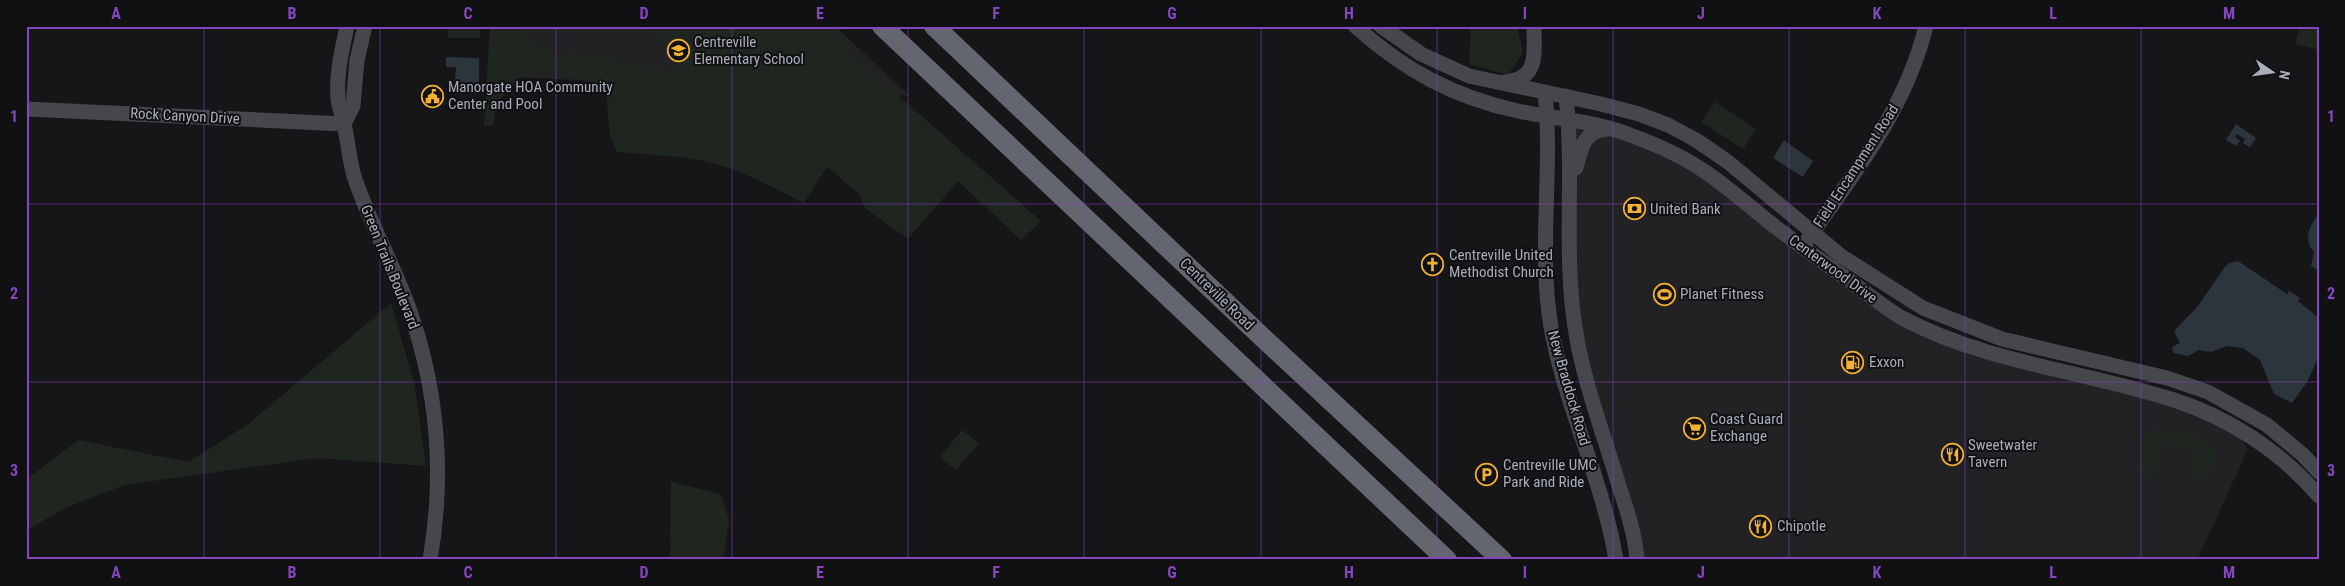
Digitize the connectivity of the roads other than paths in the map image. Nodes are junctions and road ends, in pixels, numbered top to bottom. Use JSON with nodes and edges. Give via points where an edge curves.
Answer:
{"nodes":[{"id":1,"x":346,"y":26,"type":"edge"},
{"id":2,"x":364,"y":26,"type":"edge"},
{"id":3,"x":882,"y":26,"type":"edge"},
{"id":4,"x":934,"y":26,"type":"edge"},
{"id":5,"x":1355,"y":26,"type":"edge"},
{"id":6,"x":1381,"y":26,"type":"edge"},
{"id":7,"x":1926,"y":26,"type":"edge"},
{"id":8,"x":1534,"y":28,"type":"dead end"},
{"id":9,"x":1497,"y":83,"type":"junction"},
{"id":10,"x":1545,"y":92,"type":"junction"},
{"id":11,"x":1566,"y":96,"type":"junction"},
{"id":12,"x":26,"y":109,"type":"edge"},
{"id":13,"x":1547,"y":116,"type":"junction"},
{"id":14,"x":1568,"y":120,"type":"junction"},
{"id":15,"x":344,"y":124,"type":"junction"},
{"id":16,"x":1611,"y":129,"type":"junction"},
{"id":17,"x":1570,"y":191,"type":"junction"},
{"id":18,"x":1813,"y":232,"type":"junction"},
{"id":19,"x":1802,"y":247,"type":"junction"},
{"id":20,"x":2319,"y":472,"type":"edge"},
{"id":21,"x":2319,"y":496,"type":"edge"},
{"id":22,"x":430,"y":560,"type":"edge"},
{"id":23,"x":1447,"y":560,"type":"edge"},
{"id":24,"x":1502,"y":560,"type":"edge"},
{"id":25,"x":1616,"y":560,"type":"edge"},
{"id":26,"x":1637,"y":560,"type":"edge"}],
"edges":[{"from":1,"to":15,"type":"street","name":"Green Trails Boulevard","via":[[338,77],[338,99]]},
{"from":2,"to":15,"type":"street","via":[[353,106]]},
{"from":3,"to":23,"type":"highway"},
{"from":4,"to":24,"type":"highway","name":"Centreville Road"},
{"from":5,"to":13,"type":"street","name":"Centerwood Drive","via":[[1397,62],[1433,83],[1475,99]]},
{"from":6,"to":9,"type":"street","name":"Centerwood Drive","via":[[1421,54],[1469,76]]},
{"from":7,"to":18,"type":"street","name":"Field Encampment Road","via":[[1904,91],[1877,140]]},
{"from":8,"to":9,"type":"street","via":[[1534,56],[1530,70],[1518,80]]},
{"from":9,"to":10,"type":"street","name":"Centerwood Drive"},
{"from":10,"to":11,"type":"street","name":"Centerwood Drive"},
{"from":10,"to":13,"type":"street","name":"New Braddock Road"},
{"from":11,"to":14,"type":"street","name":"New Braddock Road"},
{"from":11,"to":18,"type":"street","name":"Centerwood Drive","via":[[1640,114],[1696,140]]},
{"from":12,"to":15,"type":"street","name":"Rock Canyon Drive"},
{"from":13,"to":14,"type":"street","name":"Centerwood Drive"},
{"from":13,"to":25,"type":"street","name":"New Braddock Road","via":[[1546,254],[1550,319],[1564,380],[1602,500]]},
{"from":14,"to":16,"type":"street","name":"Centerwood Drive"},
{"from":14,"to":17,"type":"street","name":"New Braddock Road"},
{"from":15,"to":22,"type":"street","name":"Green Trails Boulevard","via":[[354,175],[412,318],[429,381],[437,450],[437,506]]},
{"from":16,"to":17,"type":"street","via":[[1593,132],[1584,141]]},
{"from":16,"to":19,"type":"street","name":"Centerwood Drive","via":[[1652,144],[1703,170]]},
{"from":17,"to":26,"type":"street","name":"New Braddock Road","via":[[1569,277],[1577,342],[1631,525]]},
{"from":18,"to":19,"type":"street","name":"Field Encampment Road"},
{"from":18,"to":20,"type":"street","name":"Centerwood Drive","via":[[1873,278],[1923,308],[1959,323],[2002,339],[2167,378],[2208,392],[2267,425]]},
{"from":19,"to":21,"type":"street","name":"Centerwood Drive","via":[[1900,316],[1952,341],[2175,400],[2229,423],[2302,476]]}]}
